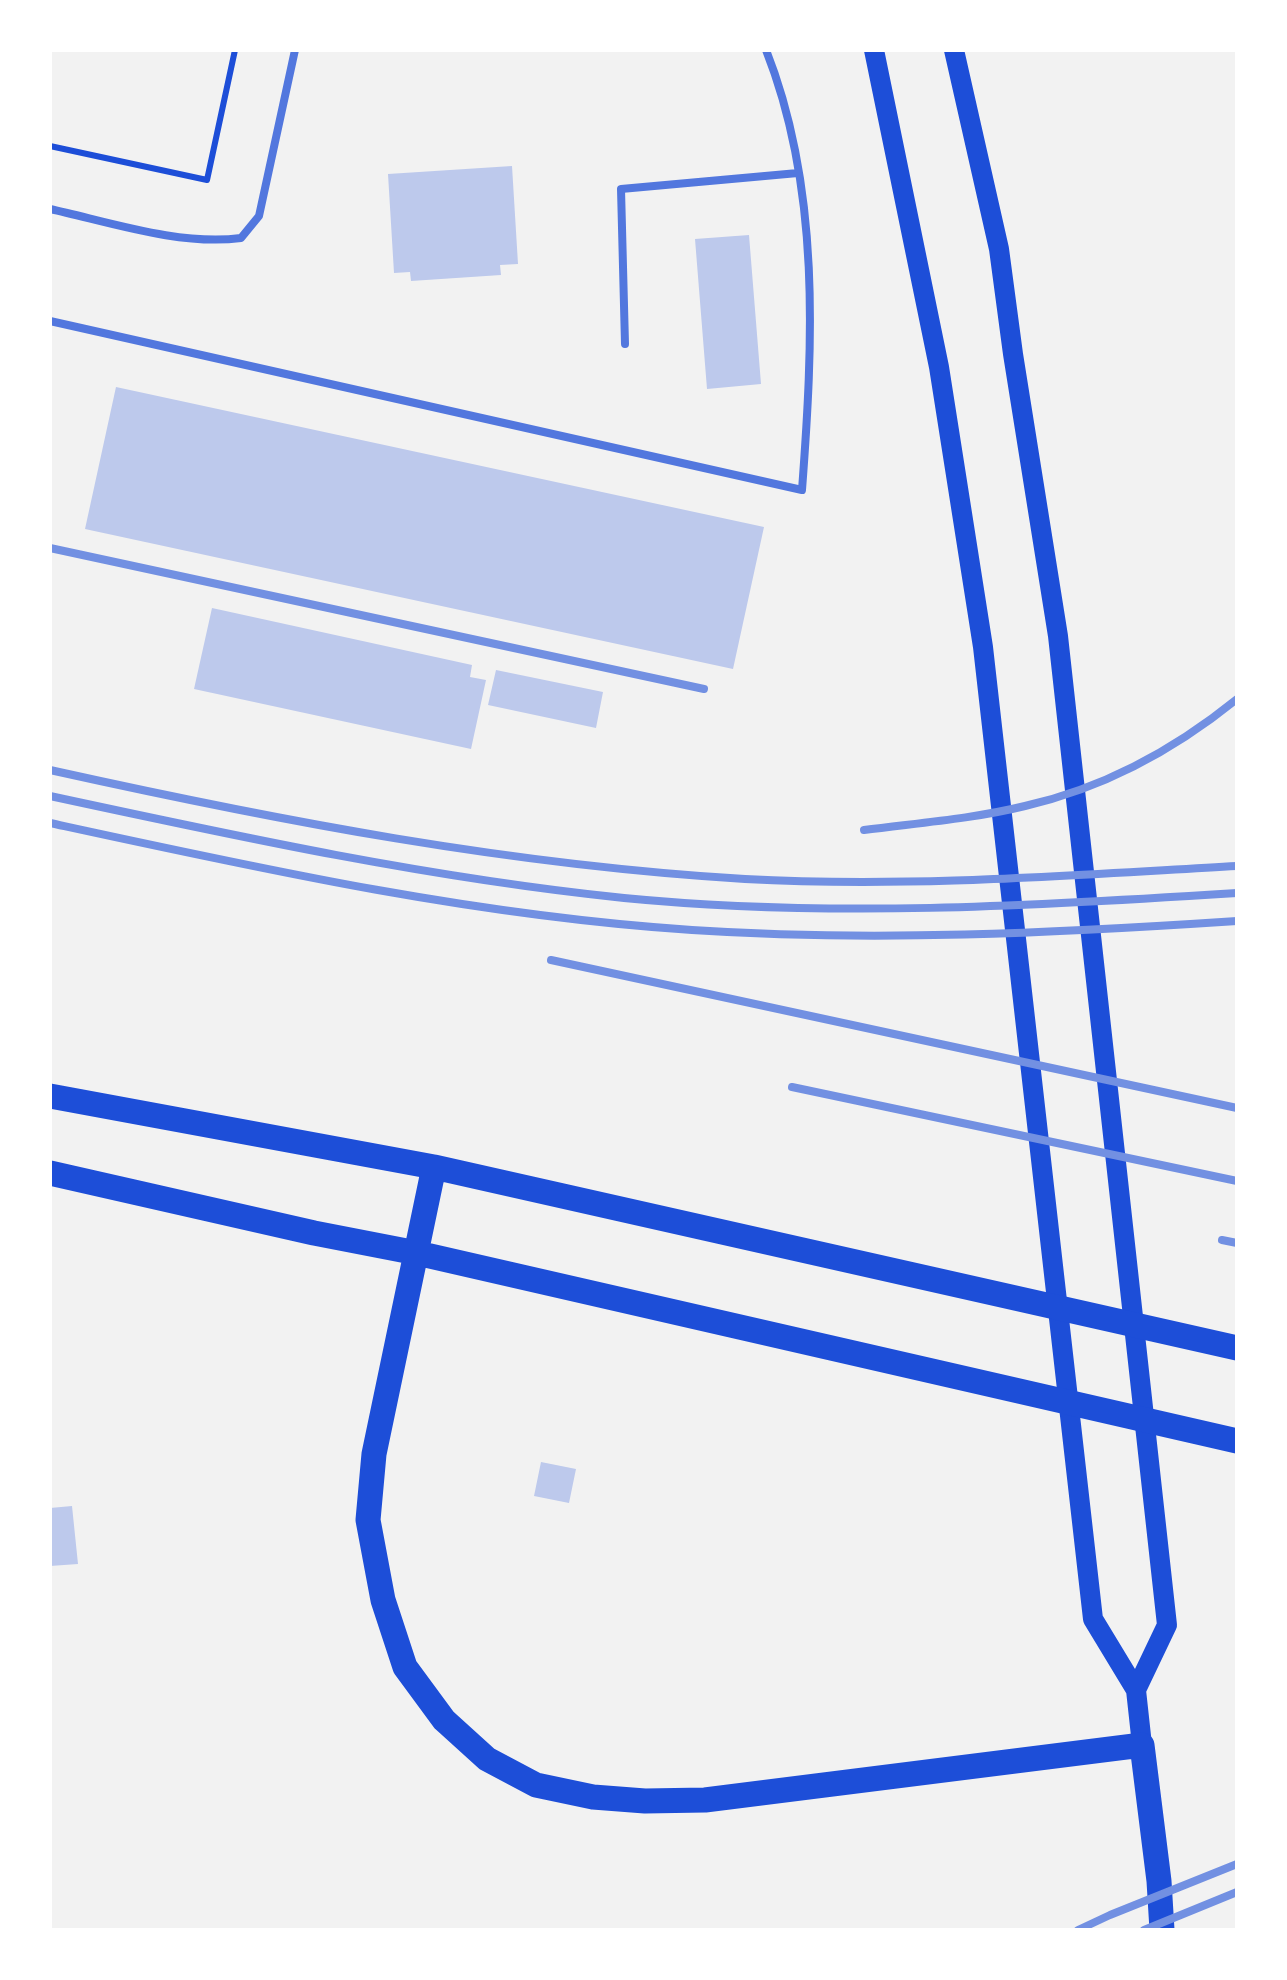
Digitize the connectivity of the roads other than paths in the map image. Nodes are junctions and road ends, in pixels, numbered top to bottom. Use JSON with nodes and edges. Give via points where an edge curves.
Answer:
{"nodes":[{"id":1,"x":296,"y":50,"type":"edge"},
{"id":2,"x":766,"y":50,"type":"edge"},
{"id":3,"x":874,"y":50,"type":"edge"},
{"id":4,"x":954,"y":50,"type":"edge"},
{"id":5,"x":798,"y":174,"type":"junction"},
{"id":6,"x":50,"y":209,"type":"edge"},
{"id":7,"x":50,"y":321,"type":"edge"},
{"id":8,"x":624,"y":344,"type":"dead end"},
{"id":9,"x":50,"y":1096,"type":"edge"},
{"id":10,"x":434,"y":1167,"type":"junction"},
{"id":11,"x":50,"y":1173,"type":"edge"},
{"id":12,"x":417,"y":1253,"type":"junction"},
{"id":13,"x":1237,"y":1348,"type":"edge"},
{"id":14,"x":1237,"y":1441,"type":"edge"},
{"id":15,"x":1136,"y":1690,"type":"junction"},
{"id":16,"x":1142,"y":1745,"type":"junction"},
{"id":17,"x":1162,"y":1930,"type":"edge"}],
"edges":[{"from":1,"to":6,"type":"lane","via":[[259,216],[240,238],[216,242]]},
{"from":2,"to":5,"type":"lane"},
{"from":3,"to":15,"type":"main road","via":[[939,367],[983,646],[1093,1619]]},
{"from":4,"to":15,"type":"main road","via":[[999,249],[1058,636],[1167,1625]]},
{"from":5,"to":7,"type":"lane","via":[[807,231],[810,374],[802,490]]},
{"from":5,"to":8,"type":"lane","via":[[621,189]]},
{"from":9,"to":10,"type":"main road"},
{"from":10,"to":12,"type":"main road"},
{"from":10,"to":13,"type":"main road"},
{"from":11,"to":12,"type":"main road"},
{"from":12,"to":14,"type":"main road"},
{"from":12,"to":16,"type":"main road","via":[[374,1454],[368,1520],[382,1600],[405,1667],[444,1720],[487,1759],[536,1785],[593,1797],[705,1800]]},
{"from":15,"to":16,"type":"main road"},
{"from":16,"to":17,"type":"main road"}]}
